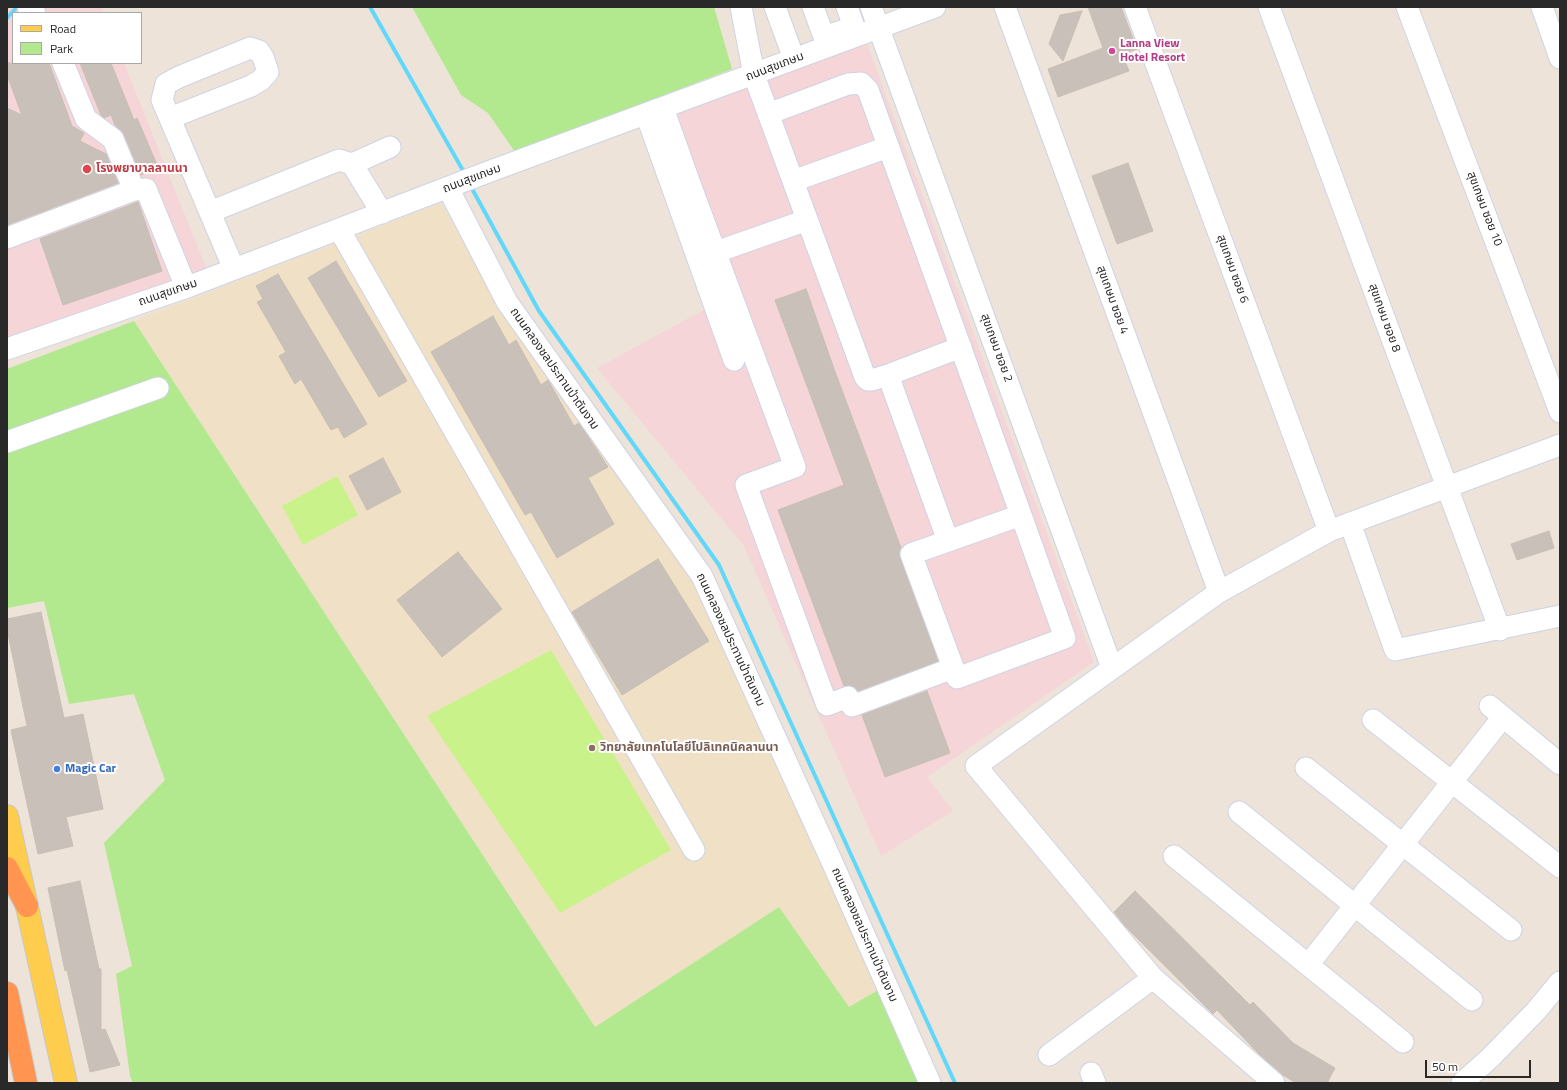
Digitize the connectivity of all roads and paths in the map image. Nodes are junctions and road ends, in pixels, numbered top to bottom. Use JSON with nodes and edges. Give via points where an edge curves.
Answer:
{"nodes":[{"id":1,"x":741,"y":7,"type":"edge"},
{"id":2,"x":775,"y":7,"type":"edge"},
{"id":3,"x":813,"y":7,"type":"edge"},
{"id":4,"x":847,"y":7,"type":"edge"},
{"id":5,"x":871,"y":7,"type":"edge"},
{"id":6,"x":935,"y":7,"type":"edge"},
{"id":7,"x":1005,"y":7,"type":"edge"},
{"id":8,"x":1135,"y":7,"type":"edge"},
{"id":9,"x":1269,"y":7,"type":"edge"},
{"id":10,"x":1407,"y":7,"type":"edge"},
{"id":11,"x":1542,"y":7,"type":"edge"},
{"id":12,"x":879,"y":28,"type":"junction"},
{"id":13,"x":824,"y":36,"type":"junction"},
{"id":14,"x":790,"y":48,"type":"junction"},
{"id":15,"x":1560,"y":58,"type":"edge"},
{"id":16,"x":63,"y":64,"type":"edge"},
{"id":17,"x":753,"y":67,"type":"junction"},
{"id":18,"x":655,"y":111,"type":"junction"},
{"id":19,"x":768,"y":114,"type":"junction"},
{"id":20,"x":170,"y":118,"type":"junction"},
{"id":21,"x":390,"y":147,"type":"dead end"},
{"id":22,"x":888,"y":147,"type":"junction"},
{"id":23,"x":352,"y":164,"type":"junction"},
{"id":24,"x":793,"y":180,"type":"junction"},
{"id":25,"x":448,"y":188,"type":"junction"},
{"id":26,"x":134,"y":190,"type":"junction"},
{"id":27,"x":210,"y":212,"type":"junction"},
{"id":28,"x":382,"y":213,"type":"junction"},
{"id":29,"x":807,"y":220,"type":"junction"},
{"id":30,"x":339,"y":229,"type":"junction"},
{"id":31,"x":7,"y":238,"type":"edge"},
{"id":32,"x":716,"y":252,"type":"junction"},
{"id":33,"x":234,"y":269,"type":"junction"},
{"id":34,"x":186,"y":287,"type":"junction"},
{"id":35,"x":961,"y":347,"type":"junction"},
{"id":36,"x":7,"y":349,"type":"edge"},
{"id":37,"x":734,"y":360,"type":"dead end"},
{"id":38,"x":888,"y":375,"type":"junction"},
{"id":39,"x":158,"y":388,"type":"dead end"},
{"id":40,"x":1560,"y":412,"type":"edge"},
{"id":41,"x":7,"y":442,"type":"edge"},
{"id":42,"x":1560,"y":445,"type":"edge"},
{"id":43,"x":1447,"y":487,"type":"junction"},
{"id":44,"x":1021,"y":514,"type":"junction"},
{"id":45,"x":1350,"y":523,"type":"junction"},
{"id":46,"x":1329,"y":531,"type":"junction"},
{"id":47,"x":948,"y":541,"type":"junction"},
{"id":48,"x":1219,"y":592,"type":"junction"},
{"id":49,"x":1560,"y":616,"type":"edge"},
{"id":50,"x":1500,"y":630,"type":"junction"},
{"id":51,"x":953,"y":668,"type":"junction"},
{"id":52,"x":1112,"y":668,"type":"junction"},
{"id":53,"x":1373,"y":720,"type":"dead end"},
{"id":54,"x":1560,"y":764,"type":"edge"},
{"id":55,"x":1306,"y":768,"type":"dead end"},
{"id":56,"x":1452,"y":782,"type":"junction"},
{"id":57,"x":1239,"y":812,"type":"dead end"},
{"id":58,"x":7,"y":816,"type":"edge"},
{"id":59,"x":1403,"y":845,"type":"junction"},
{"id":60,"x":694,"y":850,"type":"dead end"},
{"id":61,"x":1174,"y":856,"type":"dead end"},
{"id":62,"x":1560,"y":867,"type":"edge"},
{"id":63,"x":7,"y":868,"type":"edge"},
{"id":64,"x":26,"y":906,"type":"junction"},
{"id":65,"x":1355,"y":906,"type":"junction"},
{"id":66,"x":1511,"y":930,"type":"dead end"},
{"id":67,"x":1308,"y":965,"type":"junction"},
{"id":68,"x":1153,"y":978,"type":"junction"},
{"id":69,"x":1560,"y":982,"type":"edge"},
{"id":70,"x":7,"y":993,"type":"edge"},
{"id":71,"x":1472,"y":1000,"type":"dead end"},
{"id":72,"x":1403,"y":1042,"type":"dead end"},
{"id":73,"x":1049,"y":1055,"type":"dead end"},
{"id":74,"x":26,"y":1083,"type":"edge"},
{"id":75,"x":66,"y":1083,"type":"edge"},
{"id":76,"x":930,"y":1083,"type":"edge"},
{"id":77,"x":1274,"y":1083,"type":"edge"},
{"id":78,"x":1462,"y":1083,"type":"edge"}],
"edges":[{"from":1,"to":17,"type":"street"},
{"from":2,"to":14,"type":"street"},
{"from":3,"to":13,"type":"street"},
{"from":4,"to":13,"type":"street","via":[[853,24],[845,30]]},
{"from":5,"to":12,"type":"street","name":"สุขเกษม ซอย 2"},
{"from":6,"to":12,"type":"street","name":"ถนนสุขเกษม"},
{"from":7,"to":48,"type":"street","name":"สุขเกษม ซอย 4"},
{"from":8,"to":46,"type":"street","name":"สุขเกษม ซอย 6"},
{"from":9,"to":43,"type":"street","name":"สุขเกษม ซอย 8"},
{"from":10,"to":40,"type":"street","name":"สุขเกษม ซอย 10"},
{"from":11,"to":15,"type":"street"},
{"from":12,"to":17,"type":"street","name":"ถนนสุขเกษม"},
{"from":12,"to":52,"type":"street","name":"สุขเกษม ซอย 2"},
{"from":13,"to":14,"type":"street"},
{"from":14,"to":17,"type":"street"},
{"from":16,"to":26,"type":"street","via":[[86,119],[112,139]]},
{"from":17,"to":18,"type":"street","name":"ถนนสุขเกษม"},
{"from":17,"to":19,"type":"street"},
{"from":18,"to":25,"type":"street","name":"ถนนสุขเกษม"},
{"from":18,"to":32,"type":"street","via":[[689,181]]},
{"from":18,"to":37,"type":"street"},
{"from":19,"to":22,"type":"street","via":[[848,84],[861,83],[868,90]]},
{"from":19,"to":24,"type":"street"},
{"from":20,"to":20,"type":"street","via":[[261,80],[268,72],[264,58],[259,51],[250,48],[166,84],[162,100]]},
{"from":20,"to":27,"type":"street"},
{"from":21,"to":23,"type":"street"},
{"from":22,"to":24,"type":"street"},
{"from":22,"to":35,"type":"street"},
{"from":23,"to":27,"type":"street","via":[[339,160]]},
{"from":23,"to":28,"type":"street"},
{"from":24,"to":29,"type":"street"},
{"from":25,"to":28,"type":"street","name":"ถนนสุขเกษม"},
{"from":25,"to":76,"type":"street","name":"ถนนคลองชลประทานป่าตันงาม","via":[[507,302],[702,576]]},
{"from":26,"to":31,"type":"street"},
{"from":26,"to":34,"type":"street","via":[[146,188]]},
{"from":27,"to":33,"type":"street"},
{"from":28,"to":30,"type":"street","name":"ถนนสุขเกษม"},
{"from":29,"to":32,"type":"street"},
{"from":29,"to":38,"type":"street","via":[[865,378],[872,380]]},
{"from":30,"to":33,"type":"street","name":"ถนนสุขเกษม"},
{"from":30,"to":60,"type":"street"},
{"from":32,"to":51,"type":"street","via":[[795,467],[746,485],[827,705],[848,697],[852,706]]},
{"from":33,"to":34,"type":"street","name":"ถนนสุขเกษม"},
{"from":34,"to":36,"type":"street","name":"ถนนสุขเกษม"},
{"from":35,"to":38,"type":"street"},
{"from":35,"to":44,"type":"street"},
{"from":38,"to":47,"type":"street"},
{"from":39,"to":41,"type":"street"},
{"from":42,"to":43,"type":"street"},
{"from":43,"to":45,"type":"street"},
{"from":43,"to":50,"type":"street","name":"สุขเกษม ซอย 8"},
{"from":44,"to":47,"type":"street"},
{"from":44,"to":51,"type":"street","via":[[1065,638],[957,678]]},
{"from":45,"to":46,"type":"street"},
{"from":45,"to":50,"type":"street","via":[[1395,650]]},
{"from":46,"to":48,"type":"street"},
{"from":47,"to":51,"type":"street","via":[[911,554]]},
{"from":48,"to":52,"type":"street"},
{"from":49,"to":50,"type":"street"},
{"from":52,"to":68,"type":"street","via":[[976,766]]},
{"from":53,"to":56,"type":"street"},
{"from":54,"to":56,"type":"street","via":[[1497,712]]},
{"from":55,"to":59,"type":"street"},
{"from":56,"to":59,"type":"street"},
{"from":56,"to":62,"type":"street"},
{"from":57,"to":65,"type":"street"},
{"from":58,"to":64,"type":"main road"},
{"from":59,"to":65,"type":"street"},
{"from":59,"to":66,"type":"street"},
{"from":61,"to":67,"type":"street"},
{"from":63,"to":64,"type":"highway"},
{"from":64,"to":75,"type":"main road"},
{"from":65,"to":67,"type":"street"},
{"from":65,"to":71,"type":"street"},
{"from":67,"to":72,"type":"street"},
{"from":68,"to":73,"type":"street"},
{"from":68,"to":77,"type":"street"},
{"from":69,"to":78,"type":"street","via":[[1536,1011]]},
{"from":70,"to":74,"type":"highway"}]}
